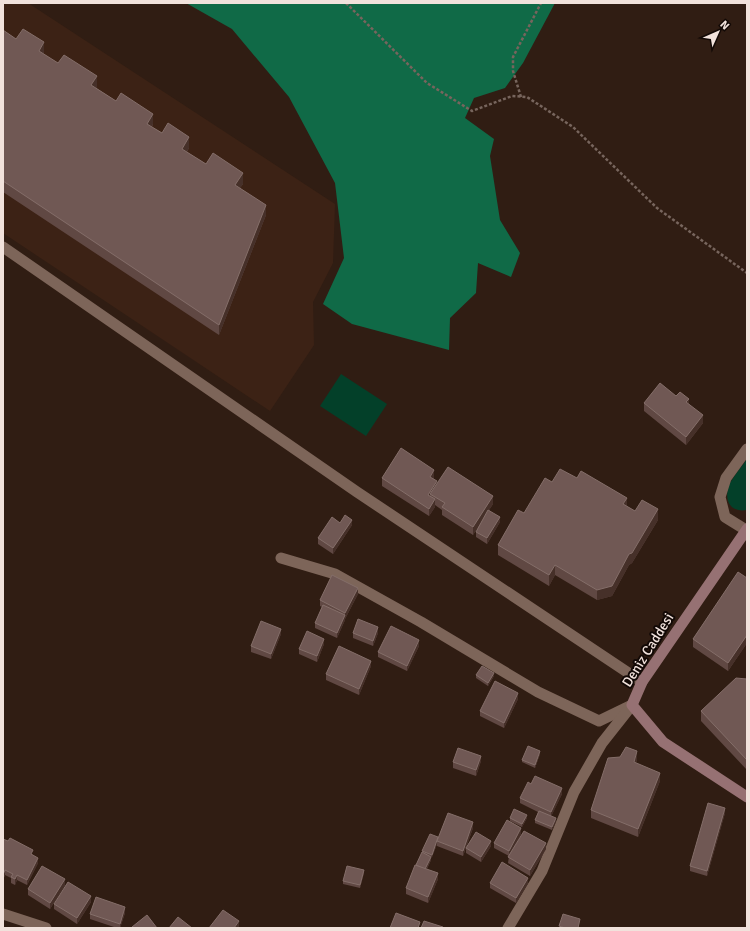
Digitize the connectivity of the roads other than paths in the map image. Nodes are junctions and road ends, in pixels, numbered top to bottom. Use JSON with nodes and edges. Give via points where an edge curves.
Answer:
{"nodes":[{"id":1,"x":3,"y":247,"type":"edge"},
{"id":2,"x":747,"y":449,"type":"edge"},
{"id":3,"x":746,"y":529,"type":"edge"},
{"id":4,"x":280,"y":558,"type":"dead end"},
{"id":5,"x":642,"y":682,"type":"junction"},
{"id":6,"x":632,"y":705,"type":"junction"},
{"id":7,"x":747,"y":797,"type":"edge"},
{"id":8,"x":3,"y":914,"type":"edge"},
{"id":9,"x":46,"y":928,"type":"edge"},
{"id":10,"x":508,"y":928,"type":"edge"}],
"edges":[{"from":1,"to":5,"type":"street","via":[[357,492]]},
{"from":2,"to":3,"type":"street","via":[[726,478],[720,497],[725,517]]},
{"from":3,"to":5,"type":"main road","name":"Deniz Caddesi"},
{"from":4,"to":6,"type":"street","via":[[336,574],[538,692],[599,720]]},
{"from":5,"to":6,"type":"main road","name":"Deniz Caddesi"},
{"from":6,"to":7,"type":"main road","name":"Deniz Caddesi","via":[[663,742]]},
{"from":6,"to":10,"type":"street","via":[[602,743],[574,792],[542,871]]},
{"from":8,"to":9,"type":"street"}]}
